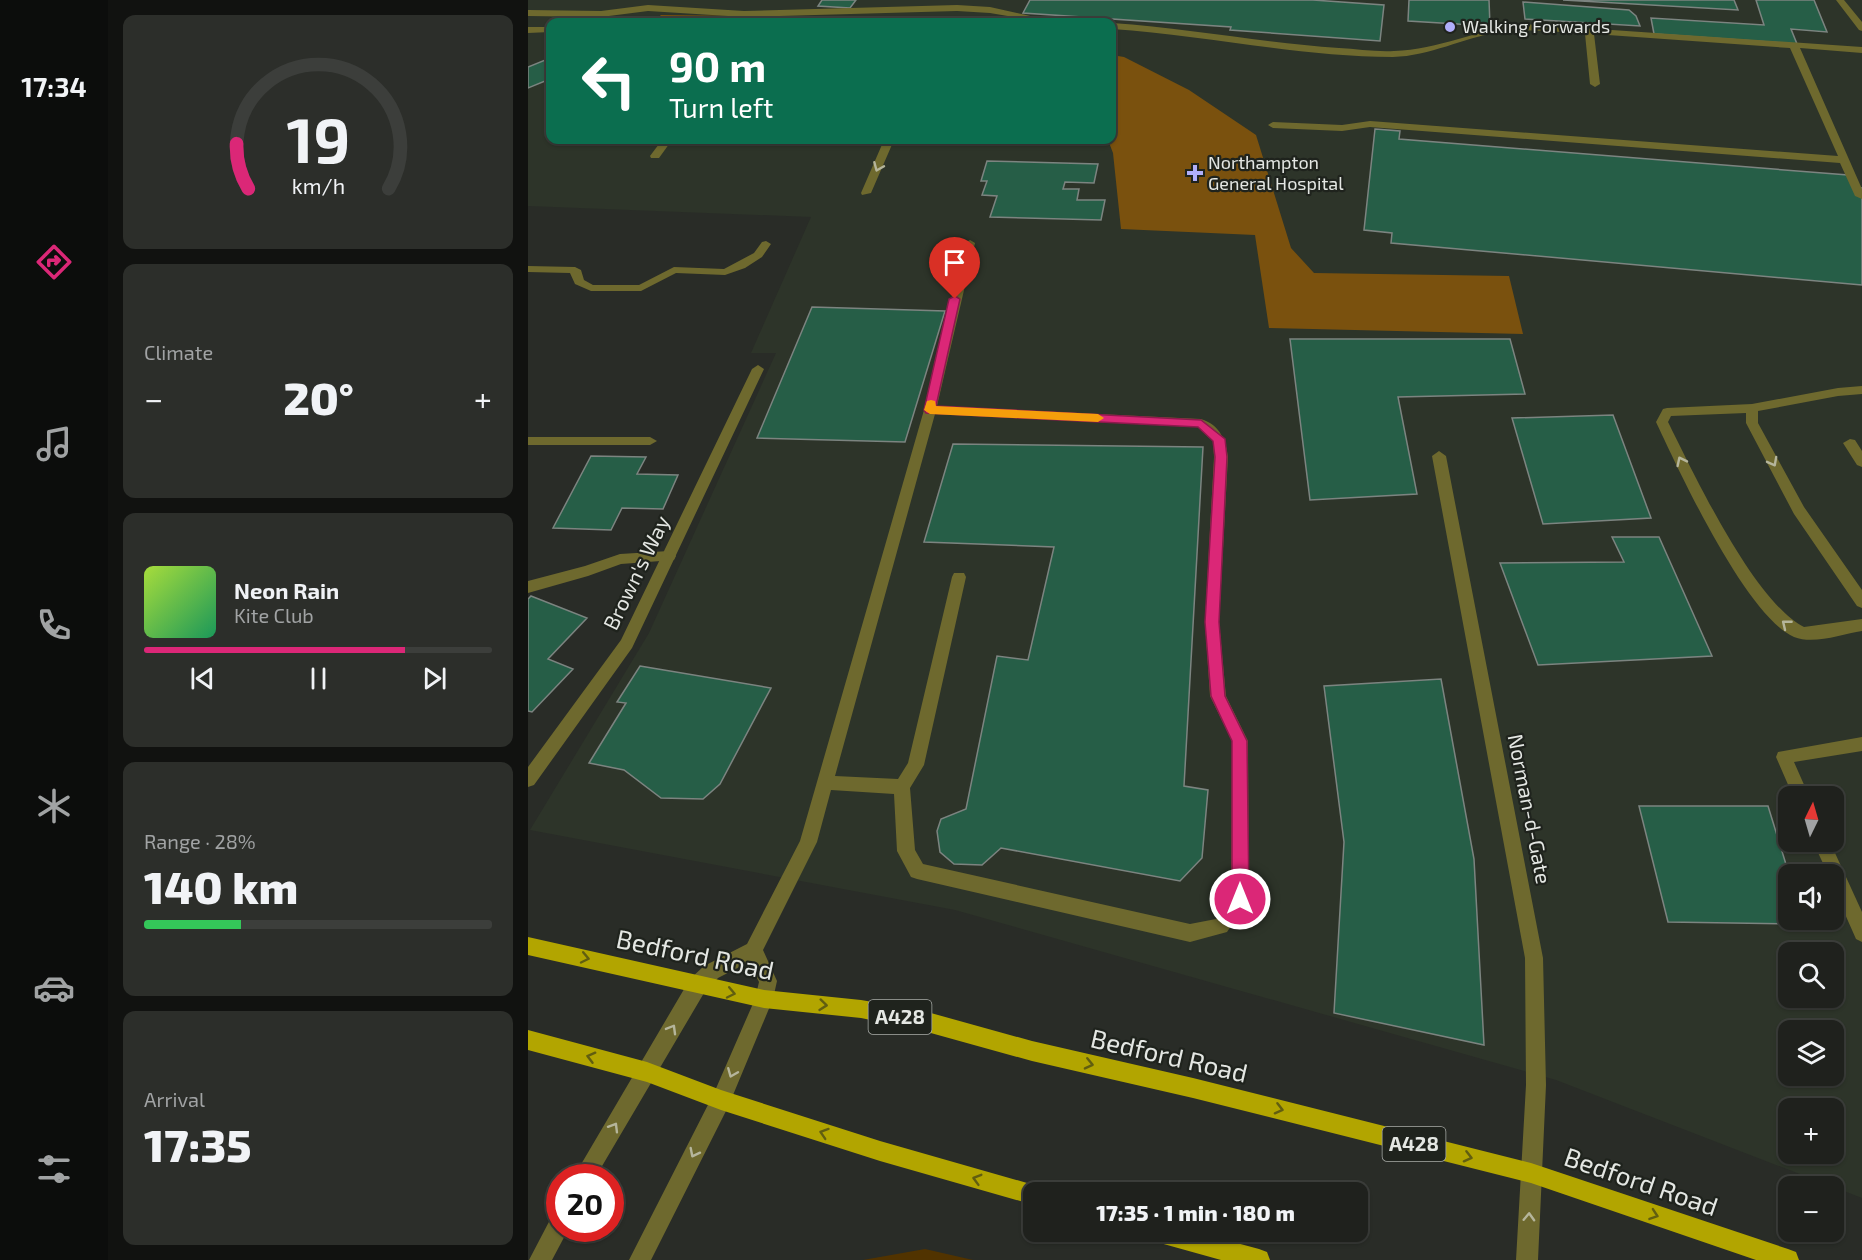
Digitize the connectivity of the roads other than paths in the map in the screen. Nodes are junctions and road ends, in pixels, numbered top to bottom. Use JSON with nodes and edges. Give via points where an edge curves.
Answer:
{"nodes":[{"id":1,"x":643,"y":0,"type":"edge"},
{"id":2,"x":1840,"y":0,"type":"edge"},
{"id":3,"x":627,"y":9,"type":"junction"},
{"id":4,"x":528,"y":13,"type":"edge"},
{"id":5,"x":1032,"y":18,"type":"edge"},
{"id":6,"x":1116,"y":26,"type":"edge"},
{"id":7,"x":1862,"y":28,"type":"edge"},
{"id":8,"x":528,"y":30,"type":"edge"},
{"id":9,"x":546,"y":30,"type":"edge"},
{"id":10,"x":1589,"y":31,"type":"junction"},
{"id":11,"x":1794,"y":46,"type":"junction"},
{"id":12,"x":1862,"y":50,"type":"edge"},
{"id":13,"x":1595,"y":84,"type":"dead end"},
{"id":14,"x":1273,"y":125,"type":"dead end"},
{"id":15,"x":664,"y":144,"type":"edge"},
{"id":16,"x":888,"y":144,"type":"edge"},
{"id":17,"x":655,"y":156,"type":"dead end"},
{"id":18,"x":1844,"y":160,"type":"junction"},
{"id":19,"x":866,"y":194,"type":"dead end"},
{"id":20,"x":1860,"y":196,"type":"dead end"},
{"id":21,"x":970,"y":243,"type":"dead end"},
{"id":22,"x":766,"y":244,"type":"dead end"},
{"id":23,"x":528,"y":269,"type":"edge"},
{"id":24,"x":758,"y":369,"type":"dead end"},
{"id":25,"x":1862,"y":390,"type":"edge"},
{"id":26,"x":1752,"y":408,"type":"junction"},
{"id":27,"x":930,"y":410,"type":"junction"},
{"id":28,"x":528,"y":441,"type":"edge"},
{"id":29,"x":650,"y":441,"type":"dead end"},
{"id":30,"x":1850,"y":443,"type":"dead end"},
{"id":31,"x":1439,"y":456,"type":"dead end"},
{"id":32,"x":1862,"y":462,"type":"edge"},
{"id":33,"x":669,"y":556,"type":"junction"},
{"id":34,"x":959,"y":577,"type":"dead end"},
{"id":35,"x":528,"y":587,"type":"edge"},
{"id":36,"x":1862,"y":602,"type":"edge"},
{"id":37,"x":1862,"y":626,"type":"edge"},
{"id":38,"x":1862,"y":744,"type":"edge"},
{"id":39,"x":528,"y":780,"type":"edge"},
{"id":40,"x":826,"y":783,"type":"junction"},
{"id":41,"x":1797,"y":786,"type":"edge"},
{"id":42,"x":902,"y":787,"type":"junction"},
{"id":43,"x":1826,"y":852,"type":"edge"},
{"id":44,"x":1862,"y":933,"type":"edge"},
{"id":45,"x":528,"y":946,"type":"edge"},
{"id":46,"x":753,"y":950,"type":"junction"},
{"id":47,"x":697,"y":986,"type":"junction"},
{"id":48,"x":764,"y":999,"type":"junction"},
{"id":49,"x":528,"y":1040,"type":"edge"},
{"id":50,"x":647,"y":1072,"type":"junction"},
{"id":51,"x":721,"y":1101,"type":"junction"},
{"id":52,"x":591,"y":1164,"type":"edge"},
{"id":53,"x":1531,"y":1173,"type":"junction"},
{"id":54,"x":1023,"y":1192,"type":"edge"},
{"id":55,"x":550,"y":1242,"type":"edge"},
{"id":56,"x":1195,"y":1242,"type":"edge"},
{"id":57,"x":540,"y":1260,"type":"edge"},
{"id":58,"x":640,"y":1260,"type":"edge"},
{"id":59,"x":1259,"y":1260,"type":"edge"},
{"id":60,"x":1527,"y":1260,"type":"edge"},
{"id":61,"x":1788,"y":1260,"type":"edge"}],
"edges":[{"from":1,"to":3,"type":"street"},
{"from":2,"to":7,"type":"street"},
{"from":3,"to":4,"type":"street","via":[[601,14]]},
{"from":3,"to":5,"type":"street","via":[[744,14],[957,8]]},
{"from":6,"to":10,"type":"street","via":[[1172,30],[1275,46],[1393,54],[1424,51],[1508,27]]},
{"from":8,"to":9,"type":"street"},
{"from":10,"to":11,"type":"street"},
{"from":10,"to":13,"type":"street"},
{"from":11,"to":12,"type":"street"},
{"from":11,"to":18,"type":"street"},
{"from":14,"to":18,"type":"street","via":[[1342,128],[1370,124]]},
{"from":15,"to":17,"type":"street"},
{"from":16,"to":19,"type":"street","one_way":true},
{"from":18,"to":20,"type":"street"},
{"from":21,"to":27,"type":"street"},
{"from":22,"to":23,"type":"street","via":[[758,255],[725,272],[674,270],[641,288],[591,288],[579,282],[575,270]]},
{"from":24,"to":33,"type":"street","name":"Brown's Way"},
{"from":25,"to":26,"type":"street"},
{"from":26,"to":36,"type":"street","one_way":true,"via":[[1752,423],[1799,510]]},
{"from":37,"to":26,"type":"street","one_way":true,"via":[[1801,633],[1785,626],[1751,585],[1688,477],[1662,422],[1667,412]]},
{"from":27,"to":40,"type":"street"},
{"from":27,"to":42,"type":"street","via":[[1201,423],[1219,439],[1212,622],[1218,696],[1239,741],[1240,899],[1221,926],[1190,933],[917,871],[906,851]]},
{"from":28,"to":29,"type":"street"},
{"from":30,"to":32,"type":"street"},
{"from":31,"to":53,"type":"street","name":"Norman-d-Gate","via":[[1534,958],[1536,1085]]},
{"from":33,"to":35,"type":"street","via":[[620,559]]},
{"from":33,"to":39,"type":"street","name":"Brown's Way","via":[[627,644]]},
{"from":34,"to":42,"type":"street","via":[[916,765]]},
{"from":38,"to":41,"type":"street","via":[[1784,757]]},
{"from":40,"to":42,"type":"street"},
{"from":40,"to":46,"type":"street","via":[[808,842]]},
{"from":43,"to":44,"type":"street"},
{"from":45,"to":47,"type":"main road","name":"Bedford Road","number":"A428","one_way":true},
{"from":46,"to":47,"type":"street","via":[[711,972]]},
{"from":46,"to":48,"type":"street","via":[[768,981]]},
{"from":47,"to":48,"type":"main road","name":"Bedford Road","number":"A428","one_way":true},
{"from":50,"to":47,"type":"street","one_way":true},
{"from":48,"to":51,"type":"street","one_way":true},
{"from":48,"to":53,"type":"main road","name":"Bedford Road","number":"A428","one_way":true,"via":[[861,1009],[920,1020],[1032,1052]]},
{"from":50,"to":49,"type":"main road","one_way":true},
{"from":50,"to":51,"type":"main road"},
{"from":52,"to":50,"type":"street","one_way":true},
{"from":54,"to":51,"type":"main road","one_way":true},
{"from":51,"to":58,"type":"street","one_way":true},
{"from":60,"to":53,"type":"street","name":"Norman-d-Gate","one_way":true},
{"from":53,"to":61,"type":"main road","name":"Bedford Road","number":"A428","one_way":true},
{"from":55,"to":57,"type":"street"},
{"from":56,"to":59,"type":"main road"}]}
